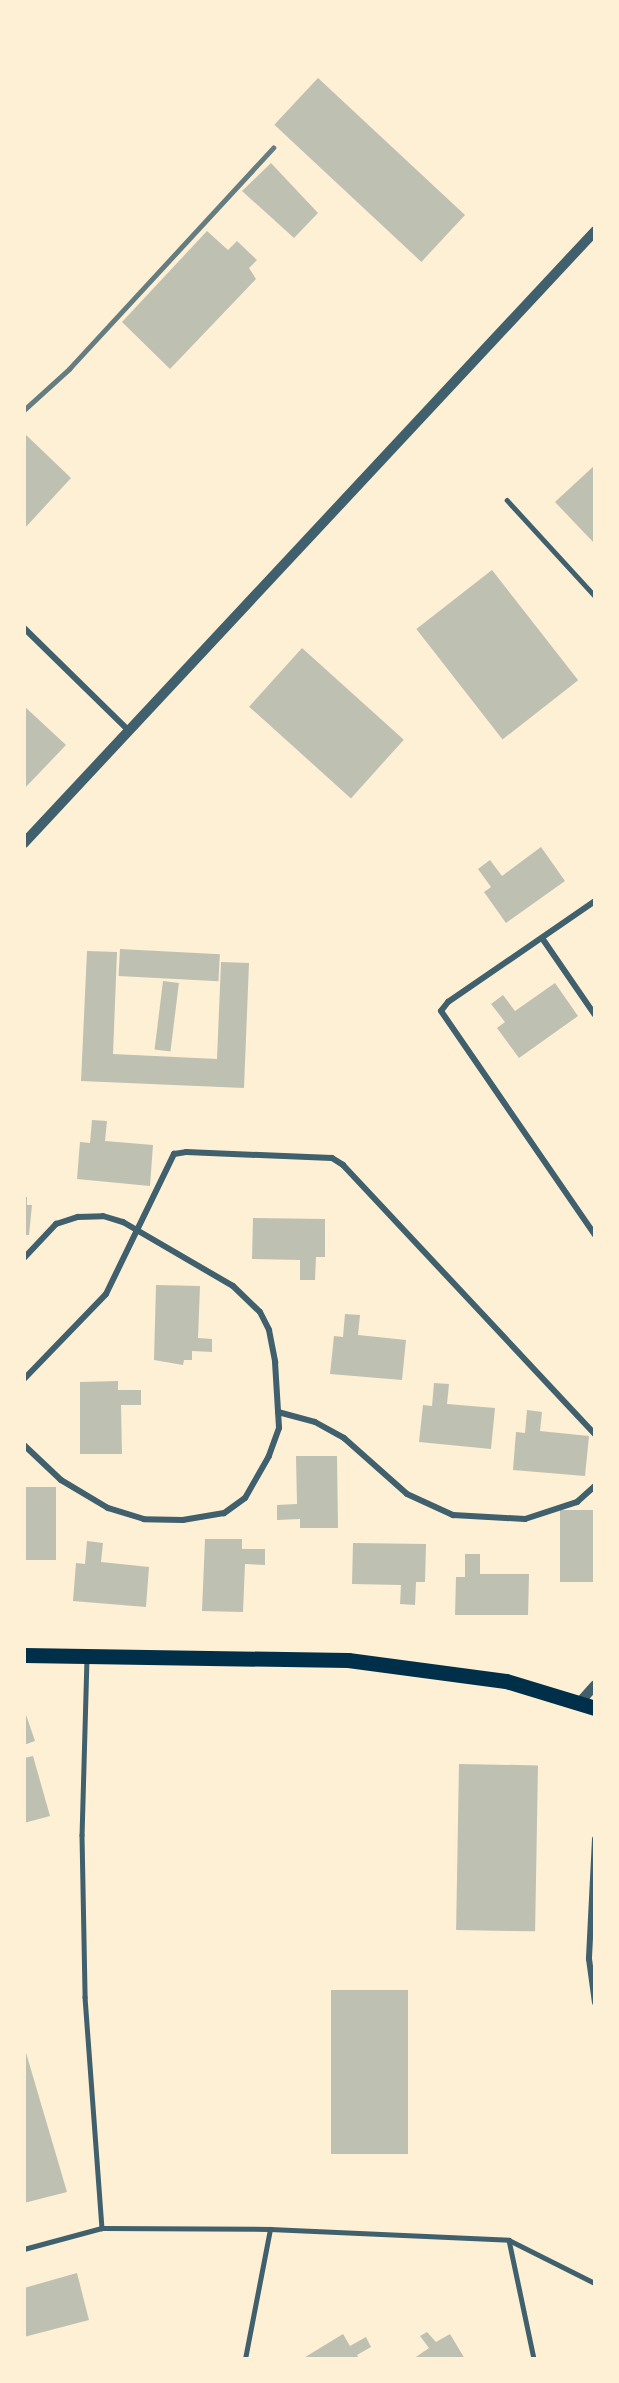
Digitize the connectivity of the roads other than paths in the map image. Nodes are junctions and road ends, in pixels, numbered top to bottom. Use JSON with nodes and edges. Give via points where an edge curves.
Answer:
{"nodes":[{"id":1,"x":595,"y":231,"type":"edge"},
{"id":2,"x":507,"y":500,"type":"dead end"},
{"id":3,"x":595,"y":596,"type":"edge"},
{"id":4,"x":24,"y":628,"type":"edge"},
{"id":5,"x":129,"y":731,"type":"junction"},
{"id":6,"x":24,"y":843,"type":"edge"},
{"id":7,"x":595,"y":901,"type":"edge"},
{"id":8,"x":542,"y":938,"type":"junction"},
{"id":9,"x":595,"y":1015,"type":"edge"},
{"id":10,"x":138,"y":1232,"type":"junction"},
{"id":11,"x":595,"y":1235,"type":"edge"},
{"id":12,"x":24,"y":1258,"type":"edge"},
{"id":13,"x":24,"y":1379,"type":"edge"},
{"id":14,"x":278,"y":1412,"type":"junction"},
{"id":15,"x":595,"y":1434,"type":"edge"},
{"id":16,"x":24,"y":1445,"type":"edge"},
{"id":17,"x":595,"y":1486,"type":"edge"},
{"id":18,"x":24,"y":1655,"type":"edge"},
{"id":19,"x":87,"y":1656,"type":"junction"},
{"id":20,"x":595,"y":1685,"type":"edge"},
{"id":21,"x":579,"y":1703,"type":"junction"},
{"id":22,"x":595,"y":1708,"type":"edge"},
{"id":23,"x":595,"y":1839,"type":"edge"},
{"id":24,"x":595,"y":2003,"type":"edge"},
{"id":25,"x":102,"y":2228,"type":"junction"},
{"id":26,"x":270,"y":2229,"type":"junction"},
{"id":27,"x":509,"y":2240,"type":"junction"},
{"id":28,"x":24,"y":2249,"type":"edge"},
{"id":29,"x":595,"y":2283,"type":"edge"},
{"id":30,"x":245,"y":2359,"type":"edge"},
{"id":31,"x":534,"y":2359,"type":"edge"}],
"edges":[{"from":1,"to":5,"type":"street"},
{"from":2,"to":3,"type":"lane"},
{"from":4,"to":5,"type":"street"},
{"from":5,"to":6,"type":"street"},
{"from":7,"to":8,"type":"street"},
{"from":8,"to":9,"type":"street"},
{"from":8,"to":11,"type":"street","via":[[448,1002],[441,1013]]},
{"from":10,"to":12,"type":"street","via":[[103,1216],[78,1217],[56,1224]]},
{"from":10,"to":13,"type":"street","via":[[106,1293]]},
{"from":10,"to":14,"type":"street","via":[[233,1286],[260,1312],[275,1362]]},
{"from":10,"to":15,"type":"street","via":[[174,1154],[336,1160]]},
{"from":14,"to":16,"type":"street","via":[[276,1439],[245,1498],[232,1510],[201,1518],[144,1519],[108,1508],[61,1480]]},
{"from":14,"to":17,"type":"street","via":[[315,1422],[344,1438],[407,1494],[430,1508],[453,1515],[525,1519],[577,1502]]},
{"from":18,"to":19,"type":"main road"},
{"from":19,"to":21,"type":"main road","via":[[348,1660],[506,1681]]},
{"from":19,"to":25,"type":"lane","via":[[82,1835],[84,1997]]},
{"from":20,"to":21,"type":"street"},
{"from":21,"to":22,"type":"main road"},
{"from":23,"to":24,"type":"street","via":[[589,1959]]},
{"from":25,"to":26,"type":"lane"},
{"from":25,"to":28,"type":"lane"},
{"from":26,"to":27,"type":"lane"},
{"from":26,"to":30,"type":"lane"},
{"from":27,"to":29,"type":"lane"},
{"from":27,"to":31,"type":"lane"}]}
